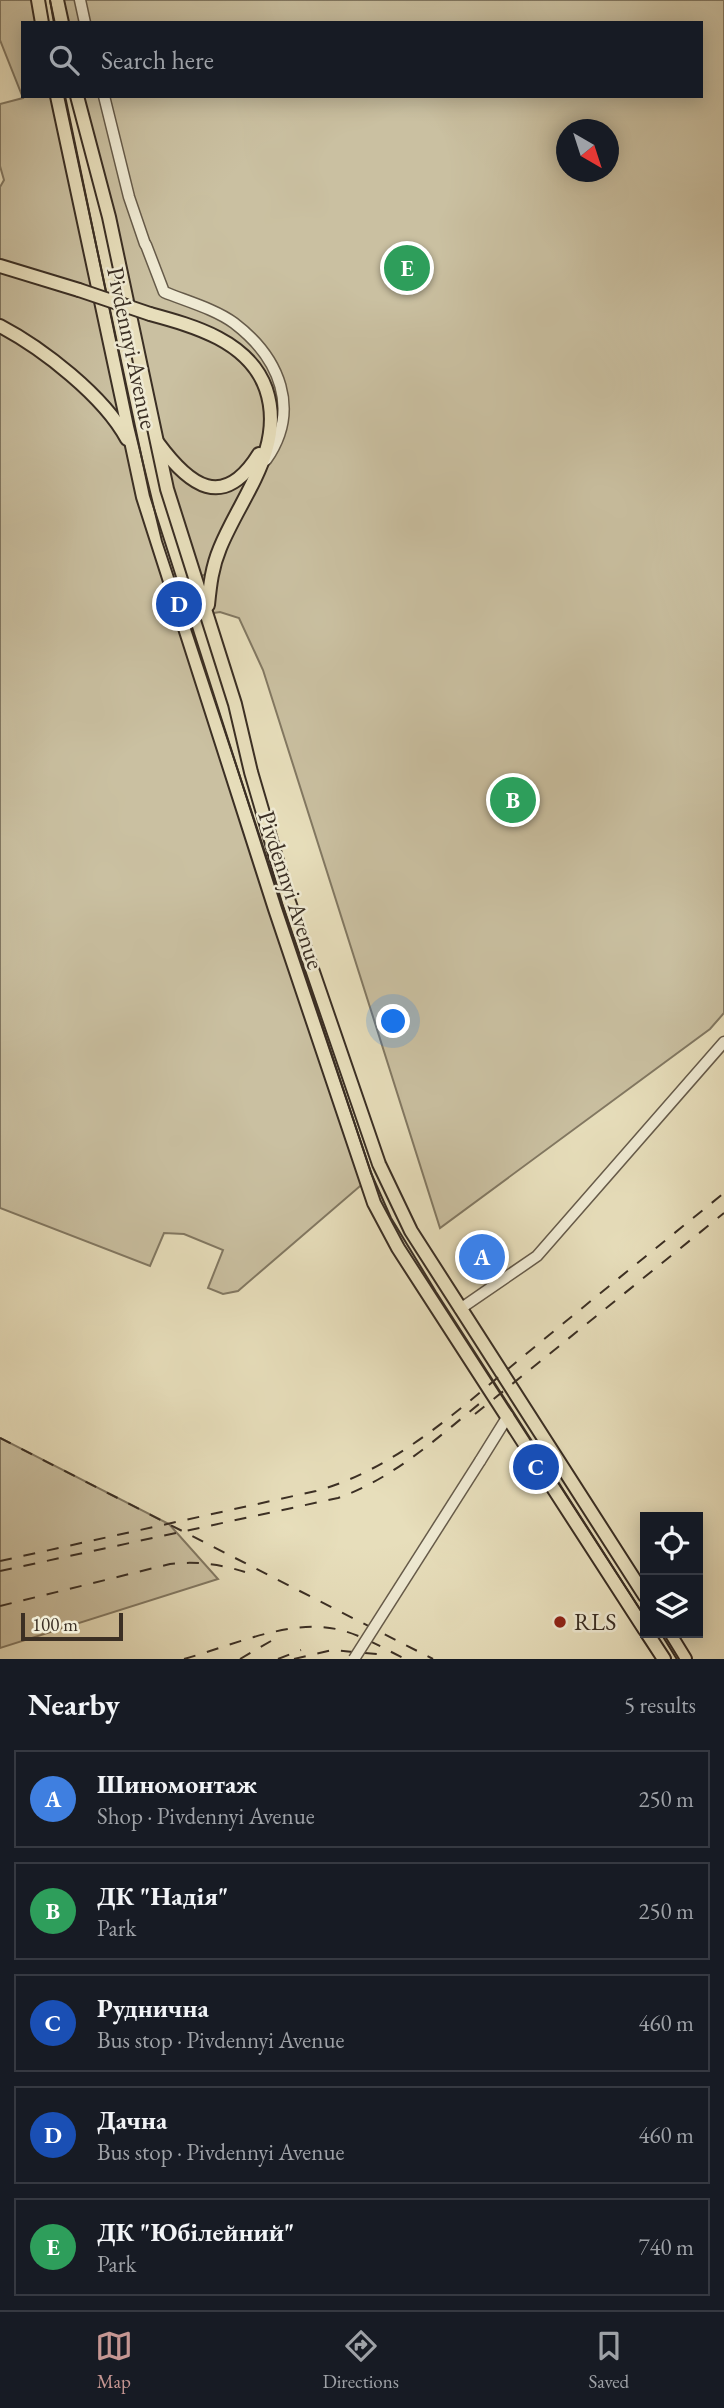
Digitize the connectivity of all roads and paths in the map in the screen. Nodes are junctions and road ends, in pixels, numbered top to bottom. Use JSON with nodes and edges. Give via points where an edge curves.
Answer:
{"nodes":[{"id":1,"x":38,"y":0,"type":"edge"},
{"id":2,"x":57,"y":0,"type":"edge"},
{"id":3,"x":80,"y":0,"type":"edge"},
{"id":4,"x":42,"y":21,"type":"edge"},
{"id":5,"x":62,"y":21,"type":"edge"},
{"id":6,"x":85,"y":21,"type":"edge"},
{"id":7,"x":57,"y":98,"type":"edge"},
{"id":8,"x":78,"y":98,"type":"edge"},
{"id":9,"x":104,"y":98,"type":"edge"},
{"id":10,"x":0,"y":266,"type":"edge"},
{"id":11,"x":0,"y":326,"type":"edge"},
{"id":12,"x":272,"y":425,"type":"junction"},
{"id":13,"x":155,"y":438,"type":"junction"},
{"id":14,"x":133,"y":451,"type":"junction"},
{"id":15,"x":260,"y":469,"type":"junction"},
{"id":16,"x":207,"y":614,"type":"junction"},
{"id":17,"x":724,"y":1042,"type":"edge"},
{"id":18,"x":460,"y":1309,"type":"junction"},
{"id":19,"x":508,"y":1416,"type":"junction"},
{"id":20,"x":640,"y":1588,"type":"edge"},
{"id":21,"x":640,"y":1622,"type":"edge"},
{"id":22,"x":650,"y":1638,"type":"edge"},
{"id":23,"x":672,"y":1638,"type":"edge"},
{"id":24,"x":354,"y":1659,"type":"edge"},
{"id":25,"x":664,"y":1659,"type":"edge"},
{"id":26,"x":685,"y":1659,"type":"edge"}],
"edges":[{"from":1,"to":4,"type":"main road"},
{"from":2,"to":5,"type":"main road"},
{"from":3,"to":6,"type":"street"},
{"from":7,"to":14,"type":"main road","name":"Pivdennyi Avenue"},
{"from":8,"to":13,"type":"main road","name":"Pivdennyi Avenue","via":[[114,239]]},
{"from":9,"to":15,"type":"street","via":[[129,197],[163,292],[232,322],[269,358],[285,413],[278,445]]},
{"from":10,"to":12,"type":"main road","bridge":true,"via":[[212,335],[243,354],[262,381]]},
{"from":11,"to":14,"type":"main road","via":[[25,340],[86,391],[115,421]]},
{"from":12,"to":13,"type":"main road","via":[[246,473],[214,486],[185,477]]},
{"from":12,"to":15,"type":"main road"},
{"from":13,"to":16,"type":"main road","name":"Pivdennyi Avenue"},
{"from":14,"to":19,"type":"main road","name":"Pivdennyi Avenue","via":[[180,615],[374,1203],[398,1248]]},
{"from":15,"to":16,"type":"main road","via":[[220,546],[211,573]]},
{"from":16,"to":18,"type":"main road","name":"Pivdennyi Avenue","via":[[289,902],[379,1164],[402,1216]]},
{"from":17,"to":18,"type":"street","via":[[537,1256]]},
{"from":18,"to":20,"type":"main road","name":"Pivdennyi Avenue"},
{"from":19,"to":21,"type":"main road","name":"Pivdennyi Avenue"},
{"from":19,"to":24,"type":"street","bridge":true},
{"from":22,"to":25,"type":"main road","name":"Pivdennyi Avenue"},
{"from":23,"to":26,"type":"main road"}]}
